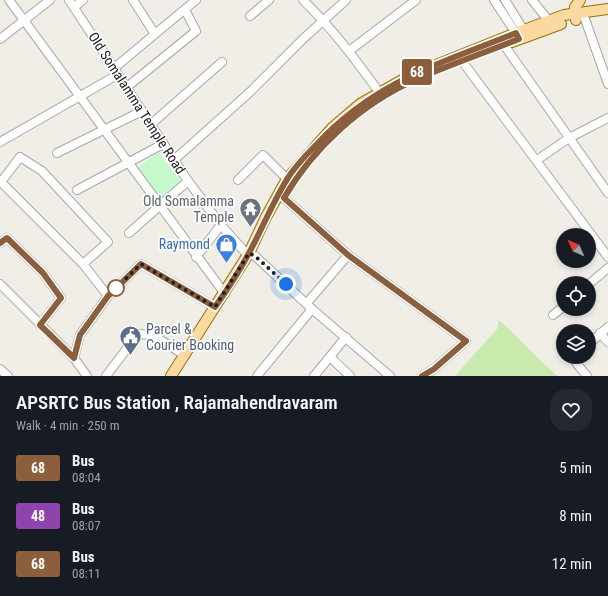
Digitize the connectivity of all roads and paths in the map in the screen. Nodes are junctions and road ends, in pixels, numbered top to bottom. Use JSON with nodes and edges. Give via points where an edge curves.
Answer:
{"nodes":[{"id":1,"x":9,"y":0,"type":"edge"},
{"id":2,"x":50,"y":0,"type":"edge"},
{"id":3,"x":83,"y":0,"type":"edge"},
{"id":4,"x":133,"y":0,"type":"edge"},
{"id":5,"x":196,"y":0,"type":"edge"},
{"id":6,"x":269,"y":0,"type":"edge"},
{"id":7,"x":303,"y":0,"type":"edge"},
{"id":8,"x":346,"y":0,"type":"edge"},
{"id":9,"x":416,"y":0,"type":"edge"},
{"id":10,"x":494,"y":0,"type":"edge"},
{"id":11,"x":505,"y":0,"type":"edge"},
{"id":12,"x":532,"y":0,"type":"edge"},
{"id":13,"x":580,"y":0,"type":"edge"},
{"id":14,"x":72,"y":3,"type":"edge"},
{"id":15,"x":608,"y":9,"type":"edge"},
{"id":16,"x":185,"y":10,"type":"junction"},
{"id":17,"x":250,"y":16,"type":"dead end"},
{"id":18,"x":608,"y":16,"type":"edge"},
{"id":19,"x":579,"y":18,"type":"junction"},
{"id":20,"x":25,"y":20,"type":"junction"},
{"id":21,"x":323,"y":20,"type":"junction"},
{"id":22,"x":549,"y":21,"type":"junction"},
{"id":23,"x":155,"y":34,"type":"junction"},
{"id":24,"x":522,"y":35,"type":"junction"},
{"id":25,"x":0,"y":39,"type":"edge"},
{"id":26,"x":504,"y":45,"type":"junction"},
{"id":27,"x":349,"y":51,"type":"junction"},
{"id":28,"x":222,"y":62,"type":"dead end"},
{"id":29,"x":462,"y":62,"type":"junction"},
{"id":30,"x":115,"y":72,"type":"junction"},
{"id":31,"x":608,"y":84,"type":"edge"},
{"id":32,"x":127,"y":87,"type":"junction"},
{"id":33,"x":379,"y":92,"type":"junction"},
{"id":34,"x":79,"y":95,"type":"junction"},
{"id":35,"x":142,"y":111,"type":"junction"},
{"id":36,"x":608,"y":118,"type":"edge"},
{"id":37,"x":150,"y":125,"type":"junction"},
{"id":38,"x":104,"y":130,"type":"junction"},
{"id":39,"x":569,"y":138,"type":"junction"},
{"id":40,"x":0,"y":142,"type":"edge"},
{"id":41,"x":163,"y":144,"type":"junction"},
{"id":42,"x":57,"y":153,"type":"dead end"},
{"id":43,"x":174,"y":160,"type":"junction"},
{"id":44,"x":537,"y":160,"type":"junction"},
{"id":45,"x":128,"y":164,"type":"junction"},
{"id":46,"x":287,"y":179,"type":"junction"},
{"id":47,"x":238,"y":180,"type":"dead end"},
{"id":48,"x":188,"y":181,"type":"junction"},
{"id":49,"x":77,"y":190,"type":"dead end"},
{"id":50,"x":608,"y":193,"type":"edge"},
{"id":51,"x":284,"y":198,"type":"junction"},
{"id":52,"x":160,"y":206,"type":"junction"},
{"id":53,"x":221,"y":225,"type":"junction"},
{"id":54,"x":129,"y":233,"type":"dead end"},
{"id":55,"x":0,"y":243,"type":"edge"},
{"id":56,"x":252,"y":255,"type":"junction"},
{"id":57,"x":348,"y":255,"type":"junction"},
{"id":58,"x":196,"y":257,"type":"junction"},
{"id":59,"x":608,"y":257,"type":"edge"},
{"id":60,"x":82,"y":264,"type":"junction"},
{"id":61,"x":608,"y":268,"type":"edge"},
{"id":62,"x":596,"y":278,"type":"edge"},
{"id":63,"x":0,"y":284,"type":"edge"},
{"id":64,"x":225,"y":294,"type":"junction"},
{"id":65,"x":108,"y":296,"type":"junction"},
{"id":66,"x":310,"y":306,"type":"junction"},
{"id":67,"x":215,"y":307,"type":"junction"},
{"id":68,"x":556,"y":313,"type":"edge"},
{"id":69,"x":553,"y":315,"type":"dead end"},
{"id":70,"x":40,"y":325,"type":"junction"},
{"id":71,"x":608,"y":327,"type":"edge"},
{"id":72,"x":600,"y":334,"type":"junction"},
{"id":73,"x":346,"y":337,"type":"junction"},
{"id":74,"x":596,"y":338,"type":"edge"},
{"id":75,"x":608,"y":342,"type":"edge"},
{"id":76,"x":184,"y":355,"type":"junction"},
{"id":77,"x":330,"y":357,"type":"junction"},
{"id":78,"x":74,"y":358,"type":"junction"},
{"id":79,"x":577,"y":364,"type":"edge"},
{"id":80,"x":0,"y":369,"type":"edge"},
{"id":81,"x":8,"y":376,"type":"edge"},
{"id":82,"x":87,"y":376,"type":"edge"},
{"id":83,"x":106,"y":376,"type":"edge"},
{"id":84,"x":171,"y":376,"type":"edge"},
{"id":85,"x":179,"y":376,"type":"edge"},
{"id":86,"x":257,"y":376,"type":"edge"},
{"id":87,"x":316,"y":376,"type":"edge"},
{"id":88,"x":350,"y":376,"type":"edge"},
{"id":89,"x":390,"y":376,"type":"edge"},
{"id":90,"x":422,"y":376,"type":"edge"},
{"id":91,"x":587,"y":376,"type":"edge"}],
"edges":[{"from":1,"to":20,"type":"street"},
{"from":2,"to":20,"type":"street"},
{"from":3,"to":14,"type":"street"},
{"from":4,"to":23,"type":"street"},
{"from":5,"to":16,"type":"street"},
{"from":6,"to":17,"type":"street"},
{"from":7,"to":21,"type":"street"},
{"from":8,"to":21,"type":"street"},
{"from":9,"to":27,"type":"street"},
{"from":10,"to":24,"type":"street"},
{"from":11,"to":24,"type":"street"},
{"from":12,"to":22,"type":"street"},
{"from":13,"to":19,"type":"main road","via":[[575,7]]},
{"from":14,"to":30,"type":"street","name":"Old Somalamma Temple Road"},
{"from":15,"to":19,"type":"main road"},
{"from":16,"to":23,"type":"street"},
{"from":16,"to":32,"type":"street","via":[[196,31]]},
{"from":18,"to":19,"type":"main road"},
{"from":19,"to":22,"type":"main road","via":[[564,15]]},
{"from":19,"to":24,"type":"main road"},
{"from":19,"to":31,"type":"street"},
{"from":20,"to":25,"type":"street"},
{"from":20,"to":34,"type":"street"},
{"from":21,"to":27,"type":"street"},
{"from":21,"to":43,"type":"street","via":[[250,92]]},
{"from":22,"to":24,"type":"main road"},
{"from":23,"to":30,"type":"street"},
{"from":24,"to":26,"type":"main road"},
{"from":24,"to":33,"type":"main road","via":[[411,75]]},
{"from":26,"to":29,"type":"main road"},
{"from":26,"to":39,"type":"street"},
{"from":27,"to":33,"type":"street"},
{"from":28,"to":37,"type":"street"},
{"from":29,"to":44,"type":"street"},
{"from":29,"to":51,"type":"main road","via":[[414,81],[364,110],[336,133],[315,156]]},
{"from":30,"to":32,"type":"street","name":"Old Somalamma Temple Road"},
{"from":30,"to":34,"type":"street"},
{"from":32,"to":35,"type":"street","name":"Old Somalamma Temple Road"},
{"from":33,"to":46,"type":"main road","via":[[360,104],[332,128]]},
{"from":34,"to":38,"type":"street"},
{"from":34,"to":40,"type":"street"},
{"from":35,"to":37,"type":"street","name":"Old Somalamma Temple Road"},
{"from":35,"to":38,"type":"street"},
{"from":36,"to":39,"type":"street"},
{"from":37,"to":41,"type":"street","name":"Old Somalamma Temple Road"},
{"from":38,"to":42,"type":"street"},
{"from":38,"to":45,"type":"street"},
{"from":39,"to":44,"type":"street"},
{"from":39,"to":50,"type":"street"},
{"from":41,"to":43,"type":"street","name":"Old Somalamma Temple Road"},
{"from":41,"to":45,"type":"street"},
{"from":43,"to":48,"type":"street","name":"Old Somalamma Temple Road"},
{"from":44,"to":59,"type":"street"},
{"from":45,"to":49,"type":"street"},
{"from":45,"to":52,"type":"street"},
{"from":46,"to":47,"type":"street","via":[[263,155]]},
{"from":46,"to":56,"type":"main road","via":[[266,217]]},
{"from":48,"to":52,"type":"street"},
{"from":48,"to":53,"type":"street","name":"Old Somalamma Temple Road"},
{"from":51,"to":56,"type":"main road"},
{"from":51,"to":57,"type":"street"},
{"from":52,"to":54,"type":"street"},
{"from":52,"to":58,"type":"street"},
{"from":53,"to":56,"type":"street","name":"Old Somalamma Temple Road","via":[[244,251]]},
{"from":53,"to":58,"type":"street"},
{"from":55,"to":70,"type":"street","via":[[7,238],[43,273],[61,298]]},
{"from":56,"to":64,"type":"main road"},
{"from":56,"to":66,"type":"street","name":"Old Somalamma Temple Road"},
{"from":56,"to":85,"type":"main road"},
{"from":57,"to":66,"type":"street"},
{"from":57,"to":90,"type":"street","via":[[466,341]]},
{"from":58,"to":64,"type":"street"},
{"from":60,"to":60,"type":"street","via":[[0,182],[20,157],[42,171],[108,242]]},
{"from":60,"to":65,"type":"street"},
{"from":61,"to":62,"type":"street"},
{"from":63,"to":70,"type":"street"},
{"from":64,"to":67,"type":"main road"},
{"from":65,"to":67,"type":"street","via":[[141,264]]},
{"from":65,"to":78,"type":"street","via":[[80,335]]},
{"from":66,"to":73,"type":"street","name":"Old Somalamma Temple Road"},
{"from":66,"to":86,"type":"street"},
{"from":67,"to":76,"type":"main road"},
{"from":68,"to":69,"type":"street"},
{"from":70,"to":78,"type":"street"},
{"from":71,"to":72,"type":"street"},
{"from":72,"to":74,"type":"street"},
{"from":72,"to":75,"type":"street"},
{"from":73,"to":77,"type":"street"},
{"from":73,"to":89,"type":"street","name":"Old Somalamma Temple Road"},
{"from":76,"to":83,"type":"street","via":[[153,335],[138,334]]},
{"from":76,"to":84,"type":"main road"},
{"from":77,"to":87,"type":"street"},
{"from":77,"to":88,"type":"street"},
{"from":78,"to":82,"type":"street"},
{"from":79,"to":91,"type":"street"},
{"from":80,"to":81,"type":"street"}]}
